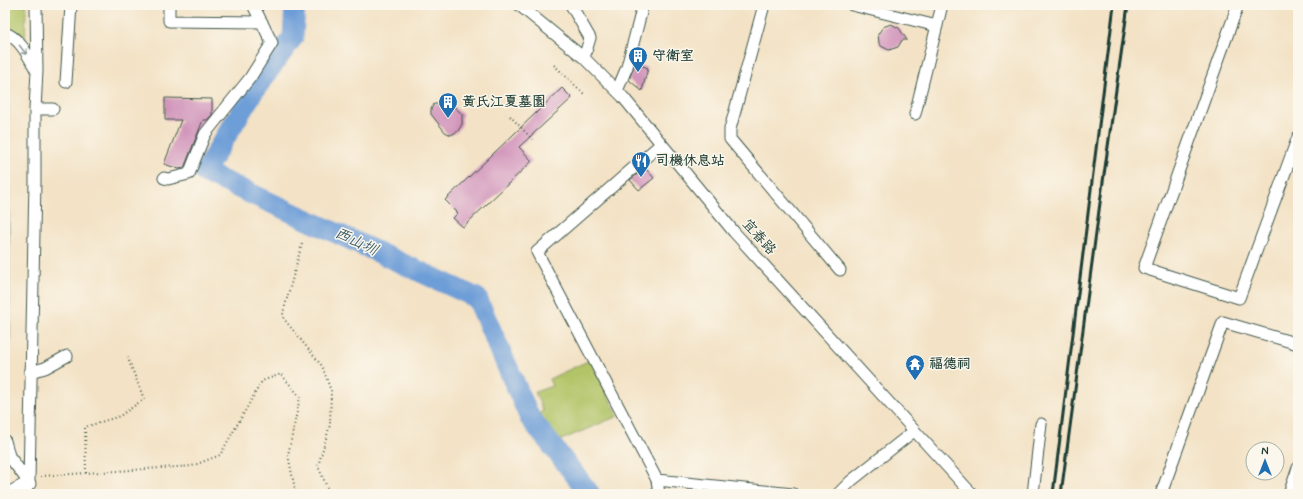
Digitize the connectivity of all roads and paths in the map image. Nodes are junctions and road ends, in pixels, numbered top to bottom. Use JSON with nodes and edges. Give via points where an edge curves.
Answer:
{"nodes":[{"id":1,"x":36,"y":5,"type":"edge"},
{"id":2,"x":72,"y":5,"type":"edge"},
{"id":3,"x":170,"y":5,"type":"edge"},
{"id":4,"x":253,"y":5,"type":"edge"},
{"id":5,"x":519,"y":5,"type":"edge"},
{"id":6,"x":571,"y":5,"type":"edge"},
{"id":7,"x":643,"y":5,"type":"edge"},
{"id":8,"x":764,"y":5,"type":"edge"},
{"id":9,"x":852,"y":5,"type":"edge"},
{"id":10,"x":942,"y":5,"type":"edge"},
{"id":11,"x":1238,"y":5,"type":"edge"},
{"id":12,"x":262,"y":22,"type":"junction"},
{"id":13,"x":937,"y":26,"type":"junction"},
{"id":14,"x":5,"y":33,"type":"edge"},
{"id":15,"x":584,"y":58,"type":"junction"},
{"id":16,"x":554,"y":65,"type":"dead end"},
{"id":17,"x":37,"y":71,"type":"junction"},
{"id":18,"x":66,"y":82,"type":"dead end"},
{"id":19,"x":617,"y":91,"type":"junction"},
{"id":20,"x":584,"y":94,"type":"dead end"},
{"id":21,"x":35,"y":109,"type":"junction"},
{"id":22,"x":53,"y":109,"type":"dead end"},
{"id":23,"x":915,"y":114,"type":"dead end"},
{"id":24,"x":510,"y":116,"type":"dead end"},
{"id":25,"x":1298,"y":137,"type":"edge"},
{"id":26,"x":533,"y":140,"type":"dead end"},
{"id":27,"x":661,"y":144,"type":"junction"},
{"id":28,"x":164,"y":178,"type":"dead end"},
{"id":29,"x":302,"y":244,"type":"dead end"},
{"id":30,"x":840,"y":270,"type":"dead end"},
{"id":31,"x":1298,"y":344,"type":"edge"},
{"id":32,"x":67,"y":356,"type":"dead end"},
{"id":33,"x":127,"y":356,"type":"dead end"},
{"id":34,"x":30,"y":372,"type":"junction"},
{"id":35,"x":1041,"y":424,"type":"dead end"},
{"id":36,"x":914,"y":431,"type":"junction"},
{"id":37,"x":5,"y":442,"type":"edge"},
{"id":38,"x":1298,"y":468,"type":"edge"},
{"id":39,"x":86,"y":473,"type":"junction"},
{"id":40,"x":657,"y":480,"type":"junction"},
{"id":41,"x":29,"y":482,"type":"junction"},
{"id":42,"x":6,"y":494,"type":"edge"},
{"id":43,"x":25,"y":494,"type":"edge"},
{"id":44,"x":33,"y":494,"type":"edge"},
{"id":45,"x":296,"y":494,"type":"edge"},
{"id":46,"x":330,"y":494,"type":"edge"},
{"id":47,"x":659,"y":494,"type":"edge"},
{"id":48,"x":793,"y":494,"type":"edge"},
{"id":49,"x":838,"y":494,"type":"edge"},
{"id":50,"x":972,"y":494,"type":"edge"},
{"id":51,"x":1033,"y":494,"type":"edge"},
{"id":52,"x":1161,"y":494,"type":"edge"},
{"id":53,"x":1288,"y":494,"type":"edge"}],
"edges":[{"from":1,"to":17,"type":"street"},
{"from":2,"to":18,"type":"street"},
{"from":3,"to":12,"type":"street","via":[[169,21]]},
{"from":4,"to":12,"type":"street"},
{"from":5,"to":15,"type":"street","name":"宜春路"},
{"from":6,"to":15,"type":"street","via":[[590,38]]},
{"from":7,"to":19,"type":"street","via":[[627,67]]},
{"from":8,"to":30,"type":"street","via":[[730,129],[730,139]]},
{"from":9,"to":13,"type":"street"},
{"from":10,"to":13,"type":"street"},
{"from":11,"to":25,"type":"street","via":[[1144,268],[1239,298]]},
{"from":12,"to":28,"type":"street","via":[[272,43],[250,78],[205,134],[189,174]]},
{"from":13,"to":23,"type":"street"},
{"from":14,"to":17,"type":"street","one_way":true,"via":[[24,50]]},
{"from":15,"to":19,"type":"street","name":"宜春路"},
{"from":16,"to":20,"type":"path"},
{"from":17,"to":21,"type":"street"},
{"from":19,"to":27,"type":"street","name":"宜春路"},
{"from":21,"to":22,"type":"street"},
{"from":21,"to":34,"type":"street"},
{"from":24,"to":26,"type":"path"},
{"from":27,"to":36,"type":"street","name":"宜春路","via":[[734,232]]},
{"from":27,"to":40,"type":"street","via":[[537,252]]},
{"from":29,"to":46,"type":"path","via":[[283,312],[284,319],[322,366],[331,391],[330,426],[318,466]]},
{"from":31,"to":52,"type":"street","via":[[1223,322]]},
{"from":32,"to":34,"type":"street","via":[[45,368]]},
{"from":33,"to":39,"type":"path","via":[[144,399],[120,416],[85,427]]},
{"from":34,"to":41,"type":"street"},
{"from":35,"to":51,"type":"street"},
{"from":36,"to":49,"type":"street"},
{"from":36,"to":50,"type":"street","name":"宜春路"},
{"from":37,"to":41,"type":"street","via":[[9,456]]},
{"from":38,"to":53,"type":"street"},
{"from":39,"to":41,"type":"path","via":[[42,476]]},
{"from":39,"to":45,"type":"path","via":[[192,466],[220,455],[262,381],[281,374],[300,397],[288,455]]},
{"from":40,"to":47,"type":"street"},
{"from":40,"to":48,"type":"street"},
{"from":41,"to":42,"type":"street"},
{"from":41,"to":43,"type":"street"},
{"from":41,"to":44,"type":"street"}]}
